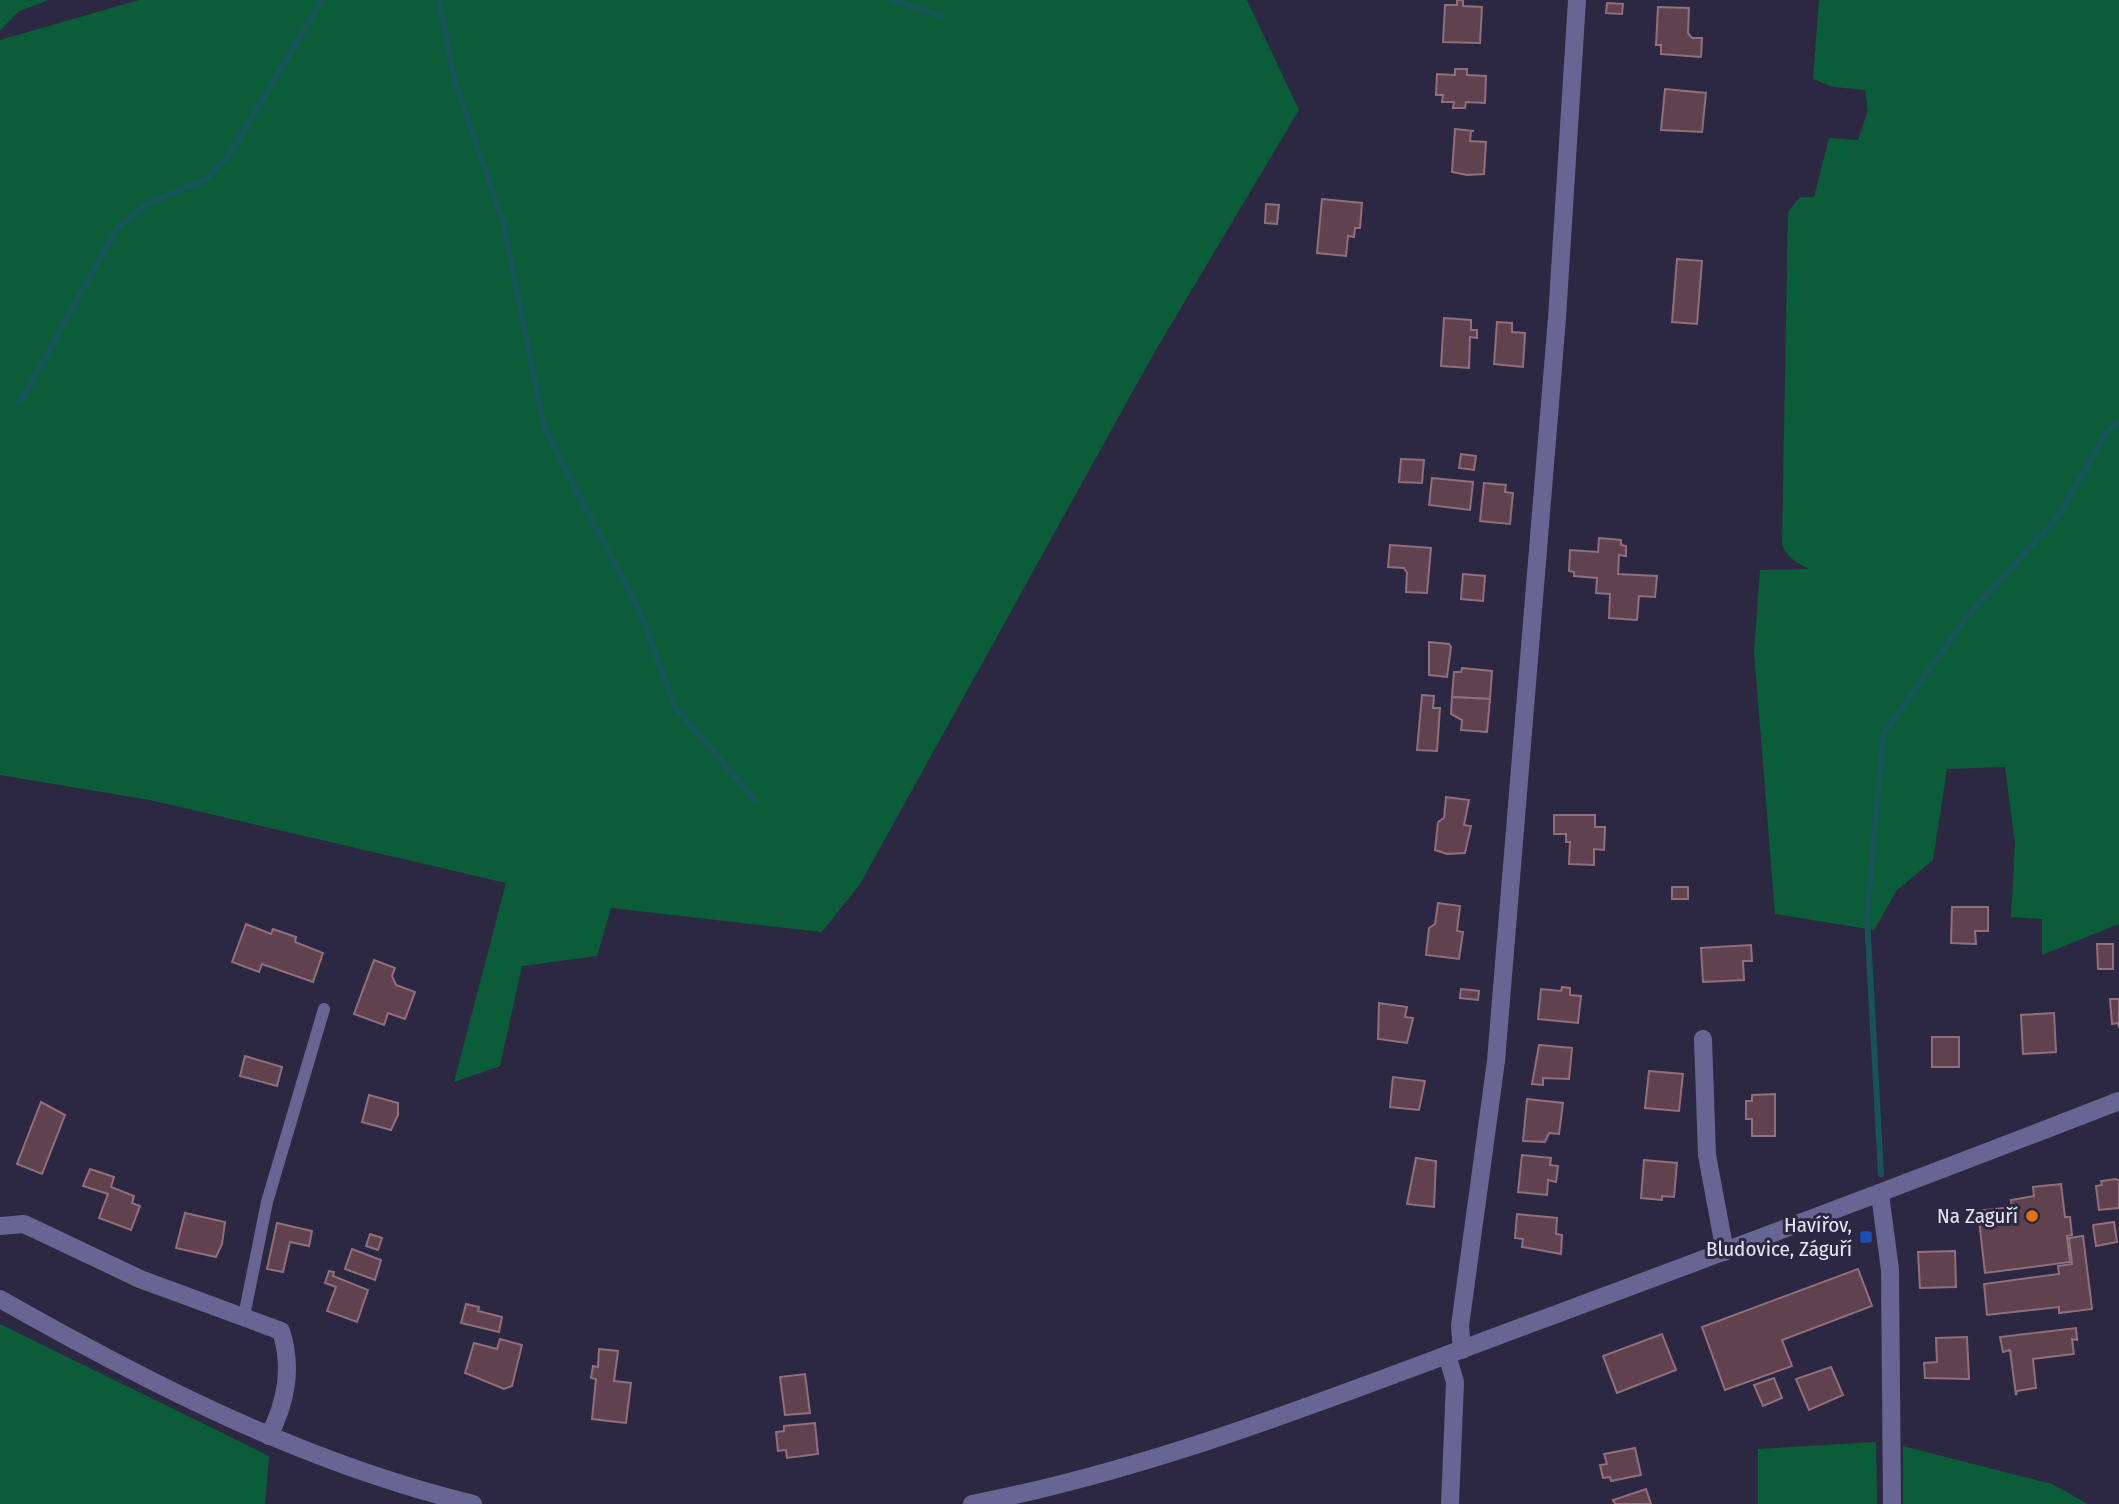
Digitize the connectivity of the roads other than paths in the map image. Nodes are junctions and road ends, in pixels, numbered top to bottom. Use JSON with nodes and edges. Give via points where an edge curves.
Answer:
{"nodes":[{"id":1,"x":1577,"y":0,"type":"edge"},
{"id":2,"x":324,"y":1009,"type":"dead end"},
{"id":3,"x":1703,"y":1039,"type":"dead end"},
{"id":4,"x":2119,"y":1101,"type":"edge"},
{"id":5,"x":1880,"y":1194,"type":"junction"},
{"id":6,"x":0,"y":1226,"type":"edge"},
{"id":7,"x":1725,"y":1252,"type":"junction"},
{"id":8,"x":0,"y":1299,"type":"edge"},
{"id":9,"x":244,"y":1316,"type":"junction"},
{"id":10,"x":1454,"y":1352,"type":"junction"},
{"id":11,"x":269,"y":1436,"type":"junction"},
{"id":12,"x":472,"y":1504,"type":"edge"},
{"id":13,"x":972,"y":1504,"type":"edge"},
{"id":14,"x":1450,"y":1504,"type":"edge"},
{"id":15,"x":1892,"y":1504,"type":"edge"}],
"edges":[{"from":1,"to":10,"type":"street","via":[[1553,370],[1496,1061]]},
{"from":2,"to":9,"type":"lane","via":[[267,1202]]},
{"from":3,"to":7,"type":"street","via":[[1707,1155]]},
{"from":4,"to":5,"type":"street"},
{"from":5,"to":7,"type":"street"},
{"from":5,"to":15,"type":"street","via":[[1890,1270]]},
{"from":6,"to":9,"type":"street","via":[[24,1224],[140,1279]]},
{"from":7,"to":10,"type":"street"},
{"from":8,"to":11,"type":"street","via":[[90,1350]]},
{"from":9,"to":11,"type":"street","via":[[281,1331],[288,1354],[288,1381]]},
{"from":10,"to":13,"type":"street","via":[[1254,1425],[1064,1483]]},
{"from":10,"to":14,"type":"street"},
{"from":11,"to":12,"type":"street","via":[[408,1487]]}]}
